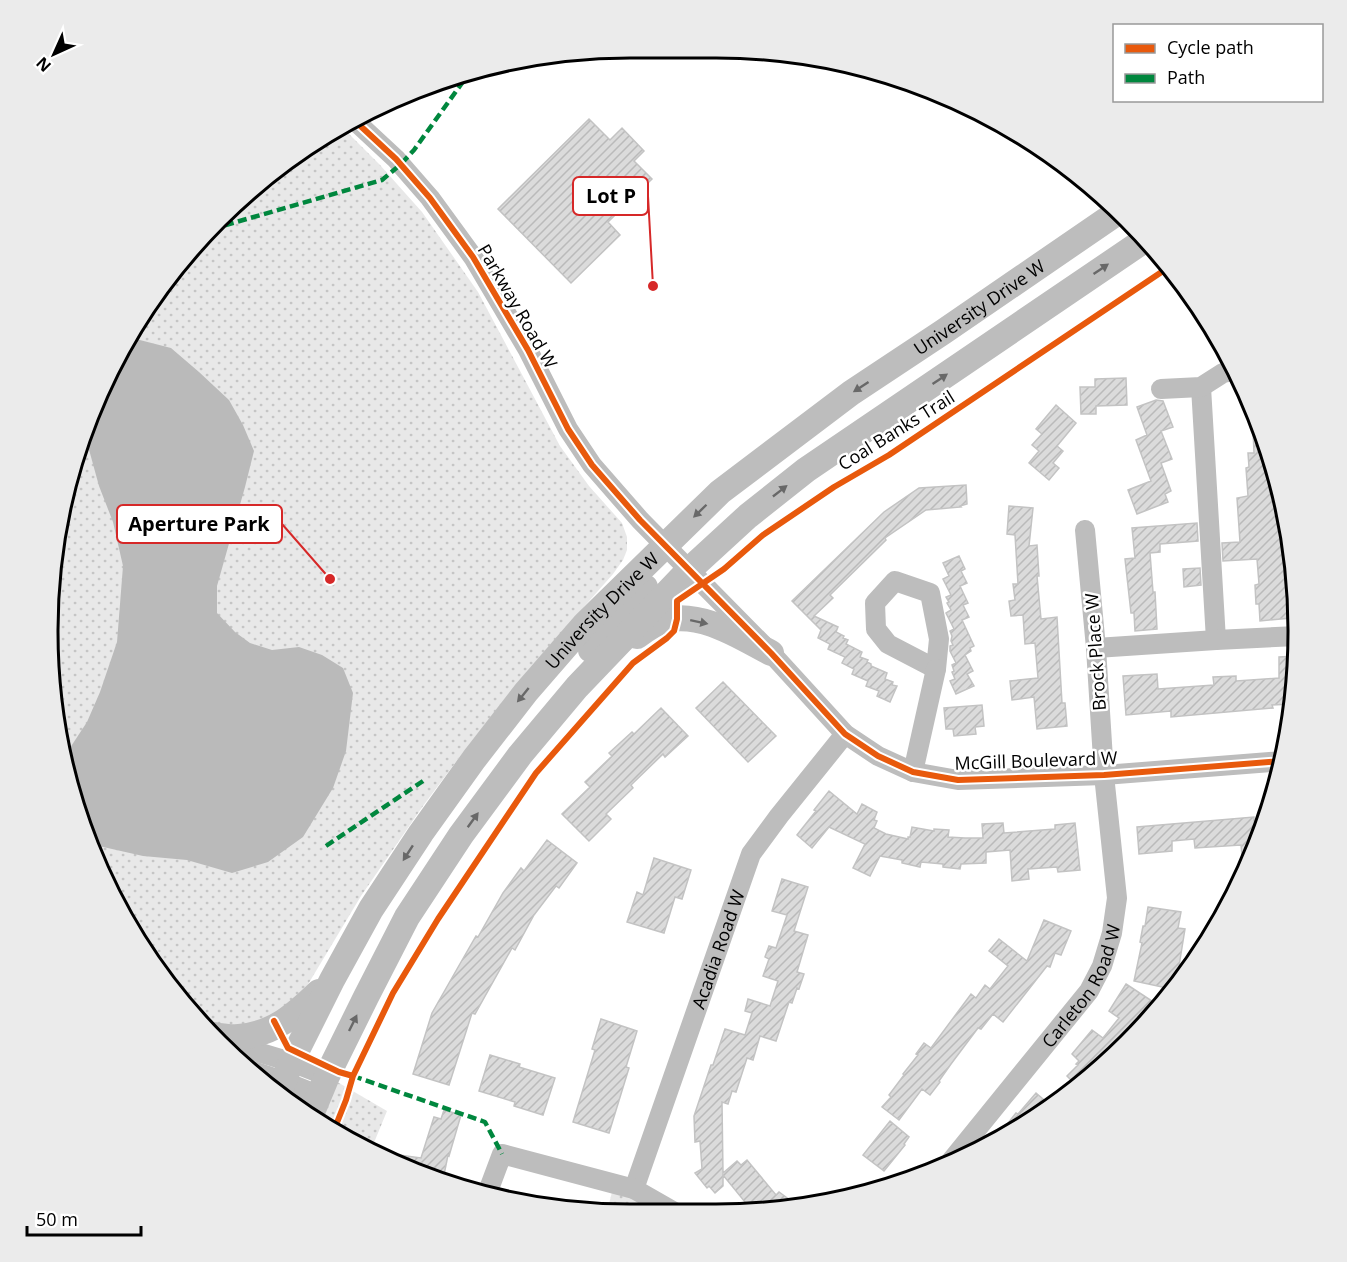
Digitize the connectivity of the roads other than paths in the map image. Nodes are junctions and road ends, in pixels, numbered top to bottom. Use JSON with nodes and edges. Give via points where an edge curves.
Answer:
{"nodes":[{"id":1,"x":361,"y":127,"type":"edge"},
{"id":2,"x":1111,"y":217,"type":"edge"},
{"id":3,"x":1137,"y":244,"type":"edge"},
{"id":4,"x":1226,"y":372,"type":"edge"},
{"id":5,"x":1201,"y":387,"type":"junction"},
{"id":6,"x":1161,"y":389,"type":"dead end"},
{"id":7,"x":812,"y":422,"type":"junction"},
{"id":8,"x":1085,"y":530,"type":"dead end"},
{"id":9,"x":664,"y":546,"type":"junction"},
{"id":10,"x":688,"y":570,"type":"junction"},
{"id":11,"x":1288,"y":636,"type":"edge"},
{"id":12,"x":1216,"y":640,"type":"junction"},
{"id":13,"x":1096,"y":648,"type":"junction"},
{"id":14,"x":771,"y":653,"type":"junction"},
{"id":15,"x":609,"y":654,"type":"junction"},
{"id":16,"x":936,"y":669,"type":"dead end"},
{"id":17,"x":845,"y":734,"type":"junction"},
{"id":18,"x":520,"y":755,"type":"junction"},
{"id":19,"x":1273,"y":762,"type":"edge"},
{"id":20,"x":913,"y":771,"type":"junction"},
{"id":21,"x":1104,"y":775,"type":"junction"},
{"id":22,"x":332,"y":980,"type":"junction"},
{"id":23,"x":227,"y":1037,"type":"edge"},
{"id":24,"x":265,"y":1071,"type":"edge"},
{"id":25,"x":288,"y":1085,"type":"edge"},
{"id":26,"x":318,"y":1096,"type":"edge"},
{"id":27,"x":975,"y":1141,"type":"edge"},
{"id":28,"x":490,"y":1186,"type":"edge"},
{"id":29,"x":634,"y":1189,"type":"junction"},
{"id":30,"x":660,"y":1204,"type":"edge"}],
"edges":[{"from":1,"to":9,"type":"street","name":"Parkway Road W","via":[[396,159],[454,231],[528,350],[568,429],[600,474]]},
{"from":2,"to":7,"type":"main road","name":"University Drive W","one_way":true},
{"from":10,"to":3,"type":"main road","name":"University Drive W","one_way":true,"via":[[806,470]]},
{"from":4,"to":5,"type":"street"},
{"from":5,"to":6,"type":"street"},
{"from":5,"to":12,"type":"street"},
{"from":7,"to":9,"type":"main road","name":"University Drive W","one_way":true,"via":[[720,492]]},
{"from":7,"to":10,"type":"main road","via":[[787,457],[717,524],[690,557]]},
{"from":8,"to":13,"type":"street","name":"Brock Place W"},
{"from":9,"to":10,"type":"street","name":"McGill Boulevard W"},
{"from":9,"to":18,"type":"main road","via":[[648,584],[585,658]]},
{"from":9,"to":22,"type":"main road","name":"University Drive W","one_way":true,"via":[[585,624],[474,759],[371,909]]},
{"from":10,"to":14,"type":"street","name":"McGill Boulevard W"},
{"from":10,"to":15,"type":"main road","name":"University Drive W"},
{"from":11,"to":12,"type":"street"},
{"from":12,"to":13,"type":"street"},
{"from":13,"to":21,"type":"street","name":"Brock Place W"},
{"from":15,"to":14,"type":"main road","one_way":true,"via":[[665,620],[680,619],[720,627]]},
{"from":14,"to":17,"type":"street","name":"McGill Boulevard W"},
{"from":15,"to":18,"type":"main road","name":"University Drive W"},
{"from":16,"to":20,"type":"street"},
{"from":17,"to":20,"type":"street","name":"McGill Boulevard W","via":[[878,756]]},
{"from":17,"to":29,"type":"street","name":"Acadia Road W","via":[[751,854]]},
{"from":26,"to":18,"type":"main road","name":"University Drive W","one_way":true,"via":[[407,917]]},
{"from":19,"to":21,"type":"street","name":"McGill Boulevard W"},
{"from":20,"to":21,"type":"street","name":"McGill Boulevard W","via":[[958,780]]},
{"from":21,"to":27,"type":"street","name":"Carleton Road W","via":[[1117,898],[1102,966],[1089,991],[1016,1079]]},
{"from":22,"to":23,"type":"main road","via":[[277,1027],[259,1034]]},
{"from":22,"to":25,"type":"main road","name":"University Drive W"},
{"from":24,"to":25,"type":"street"},
{"from":25,"to":26,"type":"street"},
{"from":28,"to":29,"type":"street","via":[[502,1154]]},
{"from":29,"to":30,"type":"street"}]}
